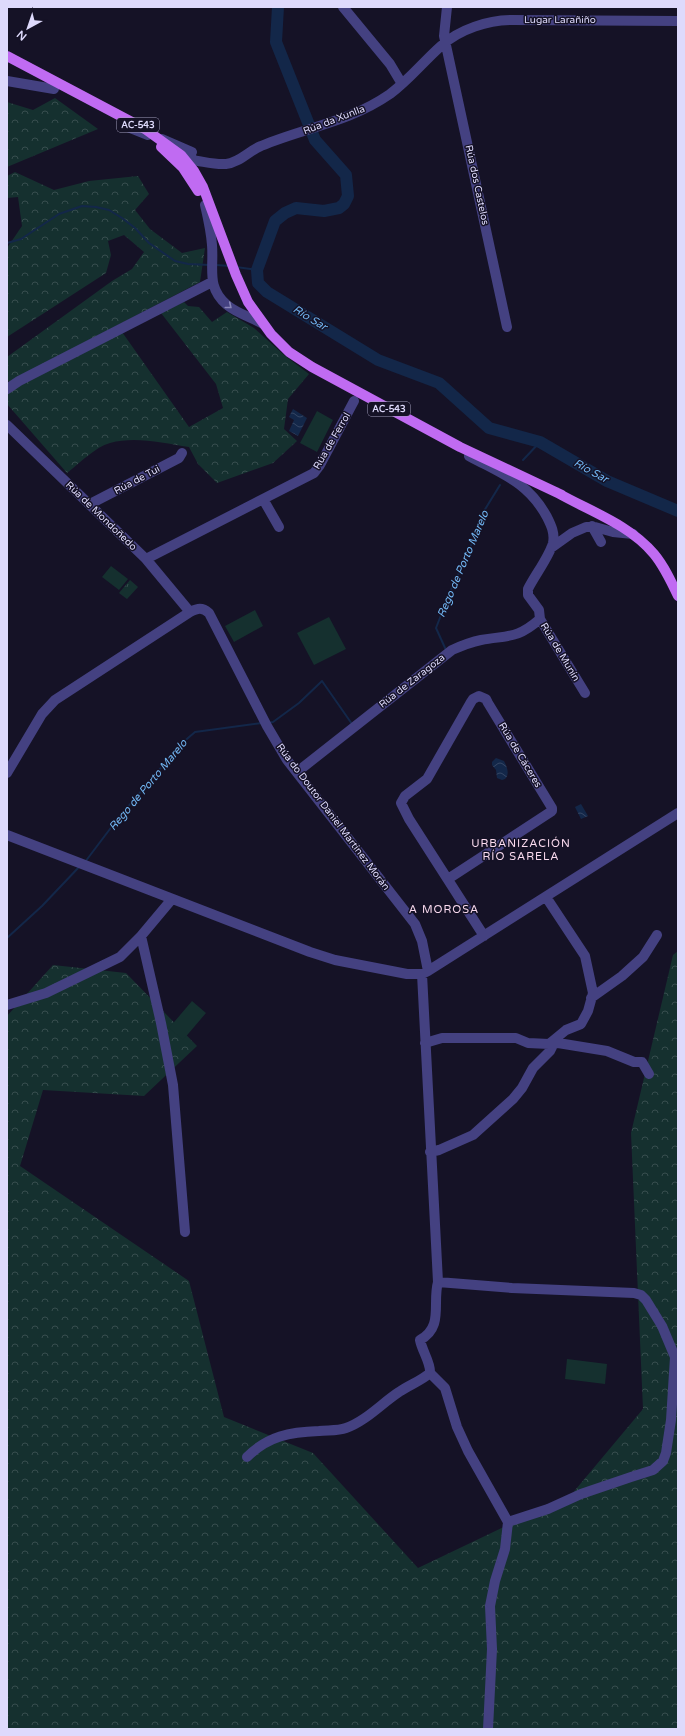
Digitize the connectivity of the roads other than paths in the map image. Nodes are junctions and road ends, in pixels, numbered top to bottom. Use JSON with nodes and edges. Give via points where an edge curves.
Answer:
{"nodes":[{"id":1,"x":343,"y":7,"type":"edge"},
{"id":2,"x":447,"y":7,"type":"edge"},
{"id":3,"x":678,"y":21,"type":"edge"},
{"id":4,"x":446,"y":42,"type":"junction"},
{"id":5,"x":7,"y":56,"type":"edge"},
{"id":6,"x":7,"y":64,"type":"edge"},
{"id":7,"x":7,"y":81,"type":"edge"},
{"id":8,"x":402,"y":84,"type":"junction"},
{"id":9,"x":54,"y":89,"type":"junction"},
{"id":10,"x":128,"y":127,"type":"junction"},
{"id":11,"x":157,"y":137,"type":"junction"},
{"id":12,"x":189,"y":158,"type":"junction"},
{"id":13,"x":207,"y":163,"type":"junction"},
{"id":14,"x":217,"y":163,"type":"junction"},
{"id":15,"x":200,"y":177,"type":"junction"},
{"id":16,"x":203,"y":187,"type":"junction"},
{"id":17,"x":204,"y":201,"type":"junction"},
{"id":18,"x":223,"y":241,"type":"junction"},
{"id":19,"x":212,"y":278,"type":"junction"},
{"id":20,"x":263,"y":324,"type":"junction"},
{"id":21,"x":507,"y":327,"type":"dead end"},
{"id":22,"x":7,"y":389,"type":"edge"},
{"id":23,"x":354,"y":401,"type":"dead end"},
{"id":24,"x":7,"y":425,"type":"edge"},
{"id":25,"x":433,"y":432,"type":"junction"},
{"id":26,"x":182,"y":453,"type":"dead end"},
{"id":27,"x":539,"y":485,"type":"junction"},
{"id":28,"x":562,"y":495,"type":"junction"},
{"id":29,"x":263,"y":499,"type":"junction"},
{"id":30,"x":536,"y":499,"type":"junction"},
{"id":31,"x":90,"y":504,"type":"junction"},
{"id":32,"x":592,"y":526,"type":"junction"},
{"id":33,"x":279,"y":527,"type":"dead end"},
{"id":34,"x":633,"y":534,"type":"junction"},
{"id":35,"x":601,"y":542,"type":"dead end"},
{"id":36,"x":551,"y":548,"type":"junction"},
{"id":37,"x":146,"y":559,"type":"junction"},
{"id":38,"x":678,"y":596,"type":"edge"},
{"id":39,"x":190,"y":612,"type":"junction"},
{"id":40,"x":540,"y":619,"type":"junction"},
{"id":41,"x":585,"y":693,"type":"dead end"},
{"id":42,"x":297,"y":772,"type":"junction"},
{"id":43,"x":7,"y":773,"type":"edge"},
{"id":44,"x":678,"y":813,"type":"edge"},
{"id":45,"x":7,"y":835,"type":"edge"},
{"id":46,"x":448,"y":879,"type":"junction"},
{"id":47,"x":546,"y":897,"type":"junction"},
{"id":48,"x":172,"y":899,"type":"junction"},
{"id":49,"x":657,"y":935,"type":"dead end"},
{"id":50,"x":141,"y":936,"type":"junction"},
{"id":51,"x":484,"y":936,"type":"junction"},
{"id":52,"x":425,"y":973,"type":"junction"},
{"id":53,"x":591,"y":998,"type":"junction"},
{"id":54,"x":7,"y":1005,"type":"edge"},
{"id":55,"x":426,"y":1043,"type":"junction"},
{"id":56,"x":550,"y":1044,"type":"junction"},
{"id":57,"x":649,"y":1074,"type":"dead end"},
{"id":58,"x":430,"y":1152,"type":"junction"},
{"id":59,"x":185,"y":1232,"type":"dead end"},
{"id":60,"x":438,"y":1282,"type":"junction"},
{"id":61,"x":430,"y":1373,"type":"junction"},
{"id":62,"x":247,"y":1457,"type":"dead end"},
{"id":63,"x":508,"y":1522,"type":"junction"},
{"id":64,"x":488,"y":1729,"type":"edge"}],
"edges":[{"from":1,"to":8,"type":"street","via":[[390,64]]},
{"from":2,"to":4,"type":"street","via":[[444,36]]},
{"from":3,"to":4,"type":"street","name":"Lugar Larañiño","via":[[505,20],[477,26]]},
{"from":4,"to":8,"type":"street","name":"Rúa da Xunlla"},
{"from":4,"to":21,"type":"street","name":"Rúa dos Castelos"},
{"from":5,"to":11,"type":"main road","number":"AC-543"},
{"from":6,"to":9,"type":"main road","number":"AC-543"},
{"from":7,"to":9,"type":"street"},
{"from":8,"to":14,"type":"street","name":"Rúa da Xunlla","via":[[366,109],[315,129],[257,147],[228,164]]},
{"from":9,"to":10,"type":"main road","number":"AC-543"},
{"from":10,"to":12,"type":"street"},
{"from":10,"to":17,"type":"main road","number":"AC-543","via":[[153,141],[170,155],[187,174]]},
{"from":11,"to":12,"type":"main road","number":"AC-543"},
{"from":11,"to":12,"type":"street","name":"Rúa da Xunlla","via":[[178,146]]},
{"from":12,"to":13,"type":"street","name":"Rúa da Xunlla"},
{"from":12,"to":14,"type":"street","name":"Rúa da Xunlla"},
{"from":12,"to":15,"type":"street"},
{"from":12,"to":16,"type":"main road","number":"AC-543"},
{"from":12,"to":17,"type":"street"},
{"from":13,"to":14,"type":"street","name":"Rúa da Xunlla"},
{"from":13,"to":15,"type":"street","via":[[200,169]]},
{"from":15,"to":16,"type":"street"},
{"from":16,"to":18,"type":"main road","number":"AC-543"},
{"from":17,"to":18,"type":"main road","number":"AC-543"},
{"from":17,"to":19,"type":"street","via":[[212,250]]},
{"from":18,"to":20,"type":"main road","number":"AC-543","via":[[252,309]]},
{"from":19,"to":20,"type":"street","one_way":true,"via":[[218,294],[228,306]]},
{"from":19,"to":22,"type":"street"},
{"from":20,"to":25,"type":"main road","number":"AC-543","via":[[281,345],[305,363]]},
{"from":20,"to":28,"type":"main road","number":"AC-543","via":[[308,358]]},
{"from":23,"to":29,"type":"street","name":"Rúa de Ferrol","via":[[314,472]]},
{"from":24,"to":31,"type":"street","name":"Rúa de Mondoñedo"},
{"from":25,"to":27,"type":"main road","number":"AC-543"},
{"from":25,"to":30,"type":"street","name":"Rúa de Munín","via":[[460,451],[519,483]]},
{"from":26,"to":31,"type":"street","name":"Rúa de Tui","via":[[179,458]]},
{"from":27,"to":28,"type":"main road","number":"AC-543"},
{"from":27,"to":30,"type":"street","via":[[534,489]]},
{"from":28,"to":34,"type":"main road","number":"AC-543"},
{"from":29,"to":33,"type":"street"},
{"from":29,"to":37,"type":"street","name":"Rúa de Ferrol"},
{"from":30,"to":36,"type":"street","name":"Rúa de Munín","via":[[552,527],[554,538]]},
{"from":31,"to":37,"type":"street","name":"Rúa de Mondoñedo"},
{"from":32,"to":34,"type":"street"},
{"from":32,"to":35,"type":"street"},
{"from":32,"to":36,"type":"street","name":"Rúa de Munín","via":[[583,528]]},
{"from":34,"to":38,"type":"main road","number":"AC-543","via":[[656,557]]},
{"from":36,"to":40,"type":"street","name":"Rúa de Munín","via":[[527,593],[539,610]]},
{"from":37,"to":39,"type":"street","name":"Rúa de Mondoñedo"},
{"from":39,"to":42,"type":"street","name":"Rúa do Doutor Daniel Martínez Morán","via":[[201,608],[209,613],[278,746]]},
{"from":39,"to":43,"type":"street","via":[[55,700],[42,714]]},
{"from":40,"to":41,"type":"street","name":"Rúa de Munín"},
{"from":40,"to":42,"type":"street","name":"Rúa de Zaragoza","via":[[523,632],[480,640],[452,650]]},
{"from":42,"to":52,"type":"street","name":"Rúa do Doutor Daniel Martínez Morán","via":[[415,924],[422,941]]},
{"from":44,"to":47,"type":"street"},
{"from":45,"to":48,"type":"street"},
{"from":46,"to":46,"type":"street","name":"Rúa de Cáceres","via":[[403,808],[402,800],[427,779],[471,702],[482,696],[552,811]]},
{"from":46,"to":51,"type":"street"},
{"from":47,"to":51,"type":"street"},
{"from":47,"to":53,"type":"street","via":[[585,956],[593,993]]},
{"from":48,"to":50,"type":"street"},
{"from":48,"to":52,"type":"street","via":[[322,956],[407,974]]},
{"from":49,"to":53,"type":"street","via":[[643,957]]},
{"from":50,"to":54,"type":"street","via":[[120,957],[46,993]]},
{"from":50,"to":59,"type":"street","via":[[173,1085]]},
{"from":51,"to":52,"type":"street"},
{"from":52,"to":55,"type":"street","name":"Rúa do Doutor Daniel Martínez Morán"},
{"from":53,"to":56,"type":"street","via":[[588,1011],[580,1024],[566,1030]]},
{"from":55,"to":56,"type":"street","via":[[442,1038],[516,1038],[528,1043]]},
{"from":55,"to":58,"type":"street","name":"Rúa do Doutor Daniel Martínez Morán"},
{"from":56,"to":57,"type":"street","via":[[607,1051],[634,1062],[642,1062]]},
{"from":56,"to":58,"type":"street","via":[[550,1051],[533,1068],[513,1099],[473,1135]]},
{"from":58,"to":60,"type":"street","name":"Rúa do Doutor Daniel Martínez Morán"},
{"from":60,"to":61,"type":"street","name":"Rúa do Doutor Daniel Martínez Morán","via":[[434,1326],[427,1336],[420,1340],[431,1368]]},
{"from":60,"to":63,"type":"street","via":[[512,1288],[634,1292],[641,1295],[670,1342],[674,1357],[670,1420],[666,1453],[662,1461],[653,1470],[630,1476]]},
{"from":61,"to":62,"type":"street","via":[[346,1428],[280,1436],[264,1442]]},
{"from":61,"to":63,"type":"street","via":[[445,1388],[465,1445]]},
{"from":63,"to":64,"type":"street","via":[[505,1549],[490,1606],[492,1649]]}]}
